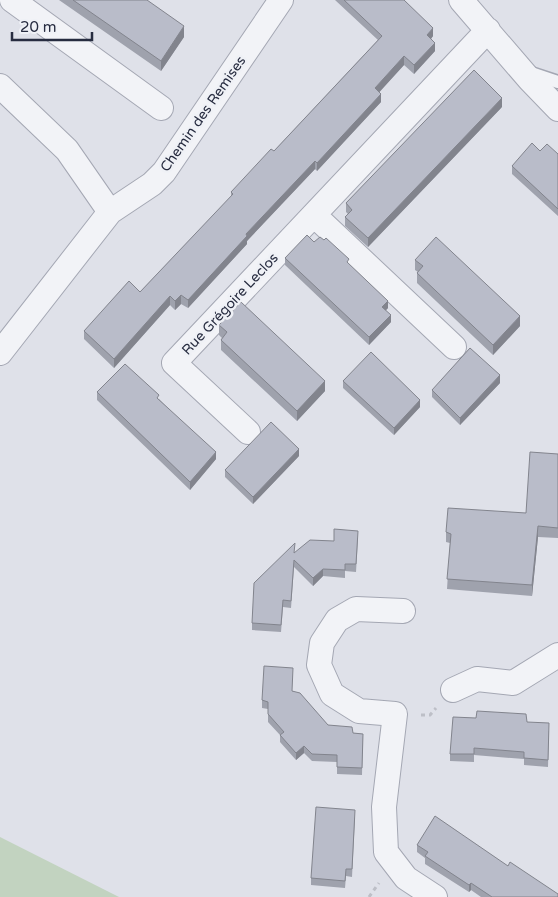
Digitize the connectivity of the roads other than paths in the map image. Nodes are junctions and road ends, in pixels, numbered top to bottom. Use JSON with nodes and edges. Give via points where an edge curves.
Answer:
{"nodes":[{"id":1,"x":12,"y":0,"type":"edge"},
{"id":2,"x":281,"y":0,"type":"edge"},
{"id":3,"x":461,"y":0,"type":"edge"},
{"id":4,"x":488,"y":30,"type":"junction"},
{"id":5,"x":521,"y":70,"type":"junction"},
{"id":6,"x":558,"y":82,"type":"edge"},
{"id":7,"x":0,"y":86,"type":"edge"},
{"id":8,"x":162,"y":108,"type":"dead end"},
{"id":9,"x":558,"y":109,"type":"edge"},
{"id":10,"x":110,"y":212,"type":"junction"},
{"id":11,"x":314,"y":215,"type":"junction"},
{"id":12,"x":454,"y":347,"type":"dead end"},
{"id":13,"x":0,"y":353,"type":"edge"},
{"id":14,"x":248,"y":432,"type":"dead end"},
{"id":15,"x":403,"y":611,"type":"dead end"},
{"id":16,"x":558,"y":654,"type":"edge"},
{"id":17,"x":453,"y":690,"type":"road end"},
{"id":18,"x":435,"y":897,"type":"edge"}],
"edges":[{"from":1,"to":8,"type":"street"},
{"from":2,"to":10,"type":"street","name":"Chemin des Remises","via":[[164,172]]},
{"from":3,"to":4,"type":"street"},
{"from":4,"to":5,"type":"street"},
{"from":4,"to":11,"type":"street","name":"Rue Grégoire Leclos"},
{"from":5,"to":6,"type":"lane"},
{"from":5,"to":9,"type":"street"},
{"from":7,"to":10,"type":"street","via":[[67,150]]},
{"from":10,"to":13,"type":"street","name":"Chemin des Remises"},
{"from":11,"to":12,"type":"street"},
{"from":11,"to":14,"type":"street","name":"Rue Grégoire Leclos","via":[[174,363]]},
{"from":15,"to":18,"type":"street","via":[[356,610],[337,620],[322,643],[319,665],[332,694],[359,711],[395,714],[384,807],[386,852],[406,878]]},
{"from":16,"to":17,"type":"street","via":[[513,682],[477,679]]}]}
